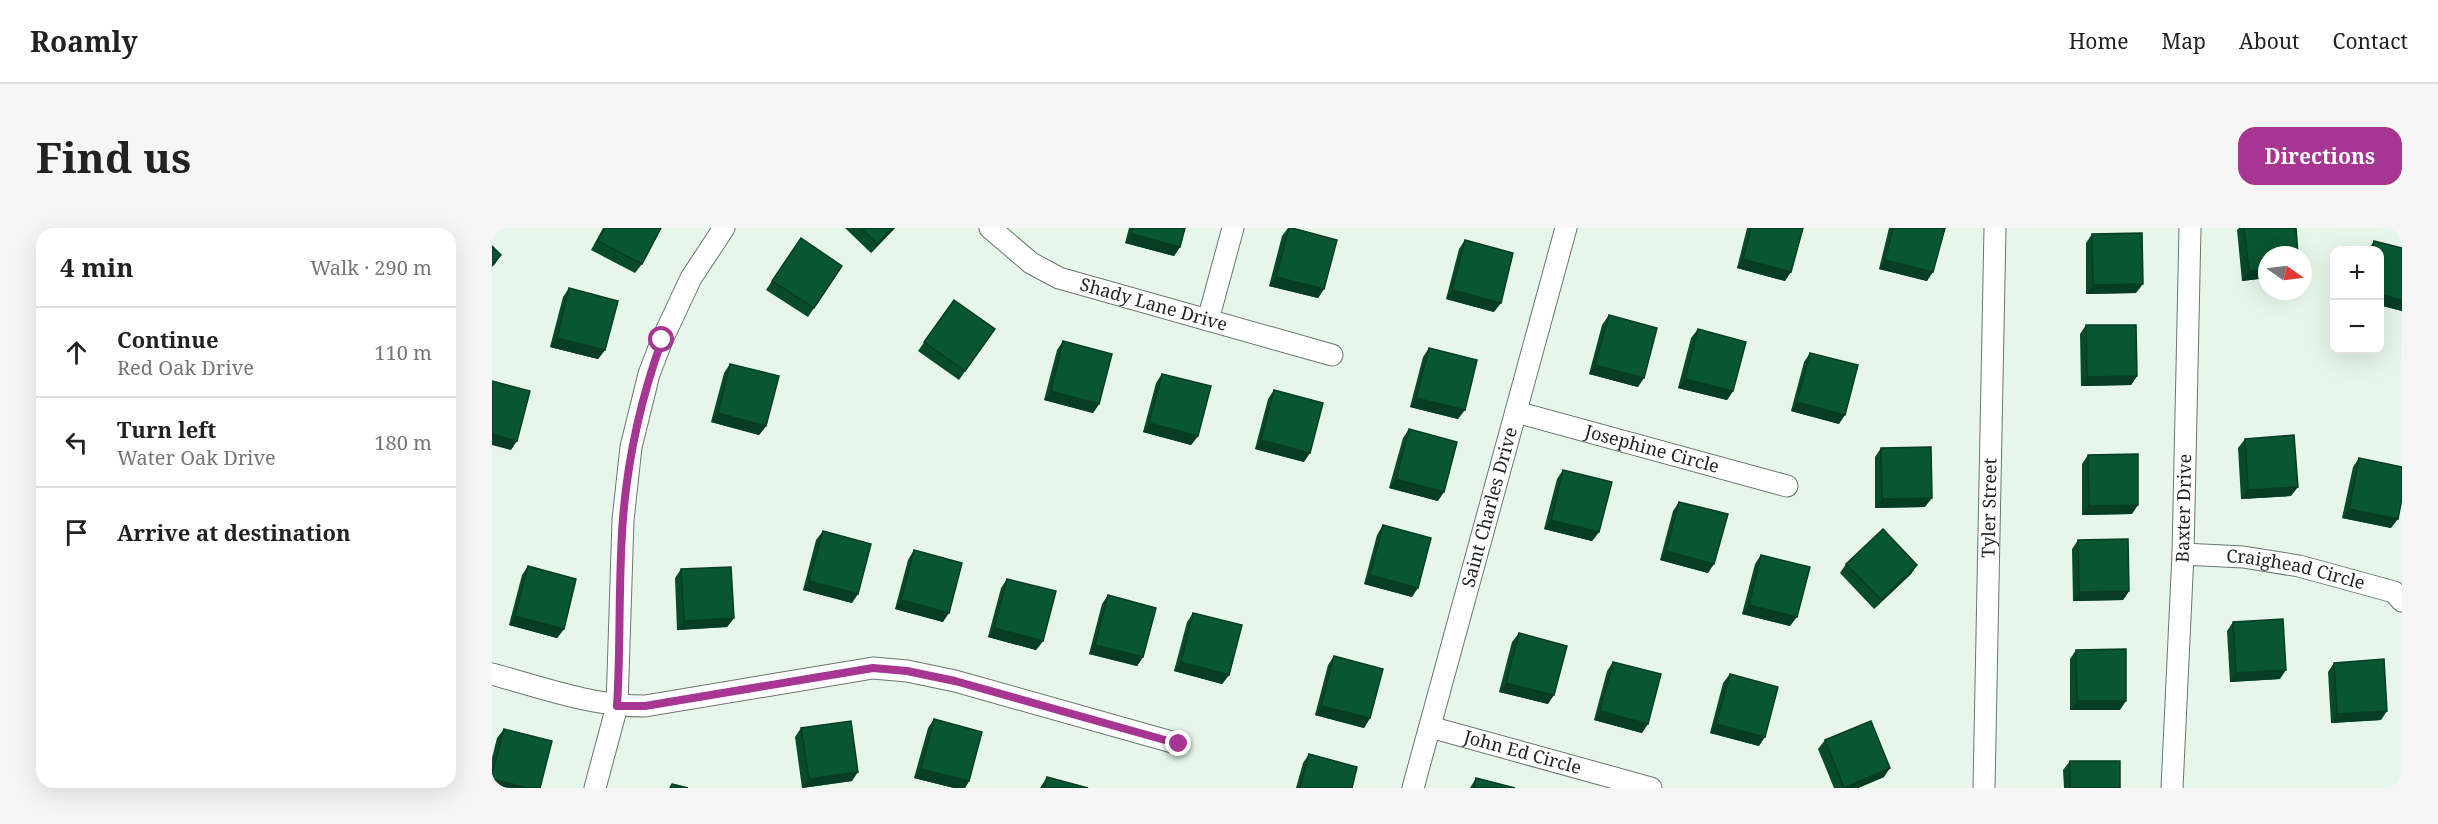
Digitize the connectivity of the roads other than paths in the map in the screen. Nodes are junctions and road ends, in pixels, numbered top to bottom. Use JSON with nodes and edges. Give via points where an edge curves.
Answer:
{"nodes":[{"id":1,"x":724,"y":228,"type":"edge"},
{"id":2,"x":990,"y":228,"type":"edge"},
{"id":3,"x":1233,"y":228,"type":"edge"},
{"id":4,"x":1566,"y":228,"type":"edge"},
{"id":5,"x":1995,"y":228,"type":"edge"},
{"id":6,"x":2190,"y":228,"type":"edge"},
{"id":7,"x":1208,"y":320,"type":"junction"},
{"id":8,"x":1332,"y":355,"type":"dead end"},
{"id":9,"x":1516,"y":412,"type":"junction"},
{"id":10,"x":1787,"y":486,"type":"dead end"},
{"id":11,"x":2183,"y":554,"type":"junction"},
{"id":12,"x":2402,"y":600,"type":"edge"},
{"id":13,"x":492,"y":674,"type":"edge"},
{"id":14,"x":617,"y":706,"type":"junction"},
{"id":15,"x":1430,"y":727,"type":"junction"},
{"id":16,"x":1179,"y":744,"type":"dead end"},
{"id":17,"x":595,"y":788,"type":"edge"},
{"id":18,"x":1413,"y":788,"type":"edge"},
{"id":19,"x":1651,"y":788,"type":"edge"},
{"id":20,"x":1984,"y":788,"type":"edge"},
{"id":21,"x":2172,"y":788,"type":"edge"}],
"edges":[{"from":1,"to":14,"type":"street","via":[[692,278],[662,340],[631,447],[623,520]]},
{"from":2,"to":7,"type":"street","name":"Shady Lane Drive","via":[[1031,263],[1059,278]]},
{"from":3,"to":7,"type":"street"},
{"from":4,"to":9,"type":"street","name":"Saint Charles Drive"},
{"from":5,"to":20,"type":"street","name":"Tyler Street"},
{"from":6,"to":11,"type":"street","name":"Baxter Drive"},
{"from":7,"to":8,"type":"street","name":"Shady Lane Drive"},
{"from":9,"to":10,"type":"street","name":"Josephine Circle"},
{"from":9,"to":15,"type":"street","name":"Saint Charles Drive"},
{"from":11,"to":12,"type":"street","name":"Craighead Circle","via":[[2243,557],[2299,566],[2394,592]]},
{"from":11,"to":21,"type":"street","name":"Baxter Drive"},
{"from":13,"to":14,"type":"street"},
{"from":14,"to":16,"type":"street","via":[[645,706],[873,668],[955,681]]},
{"from":14,"to":17,"type":"street"},
{"from":15,"to":18,"type":"street","name":"Saint Charles Drive"},
{"from":15,"to":19,"type":"street","name":"John Ed Circle"}]}
